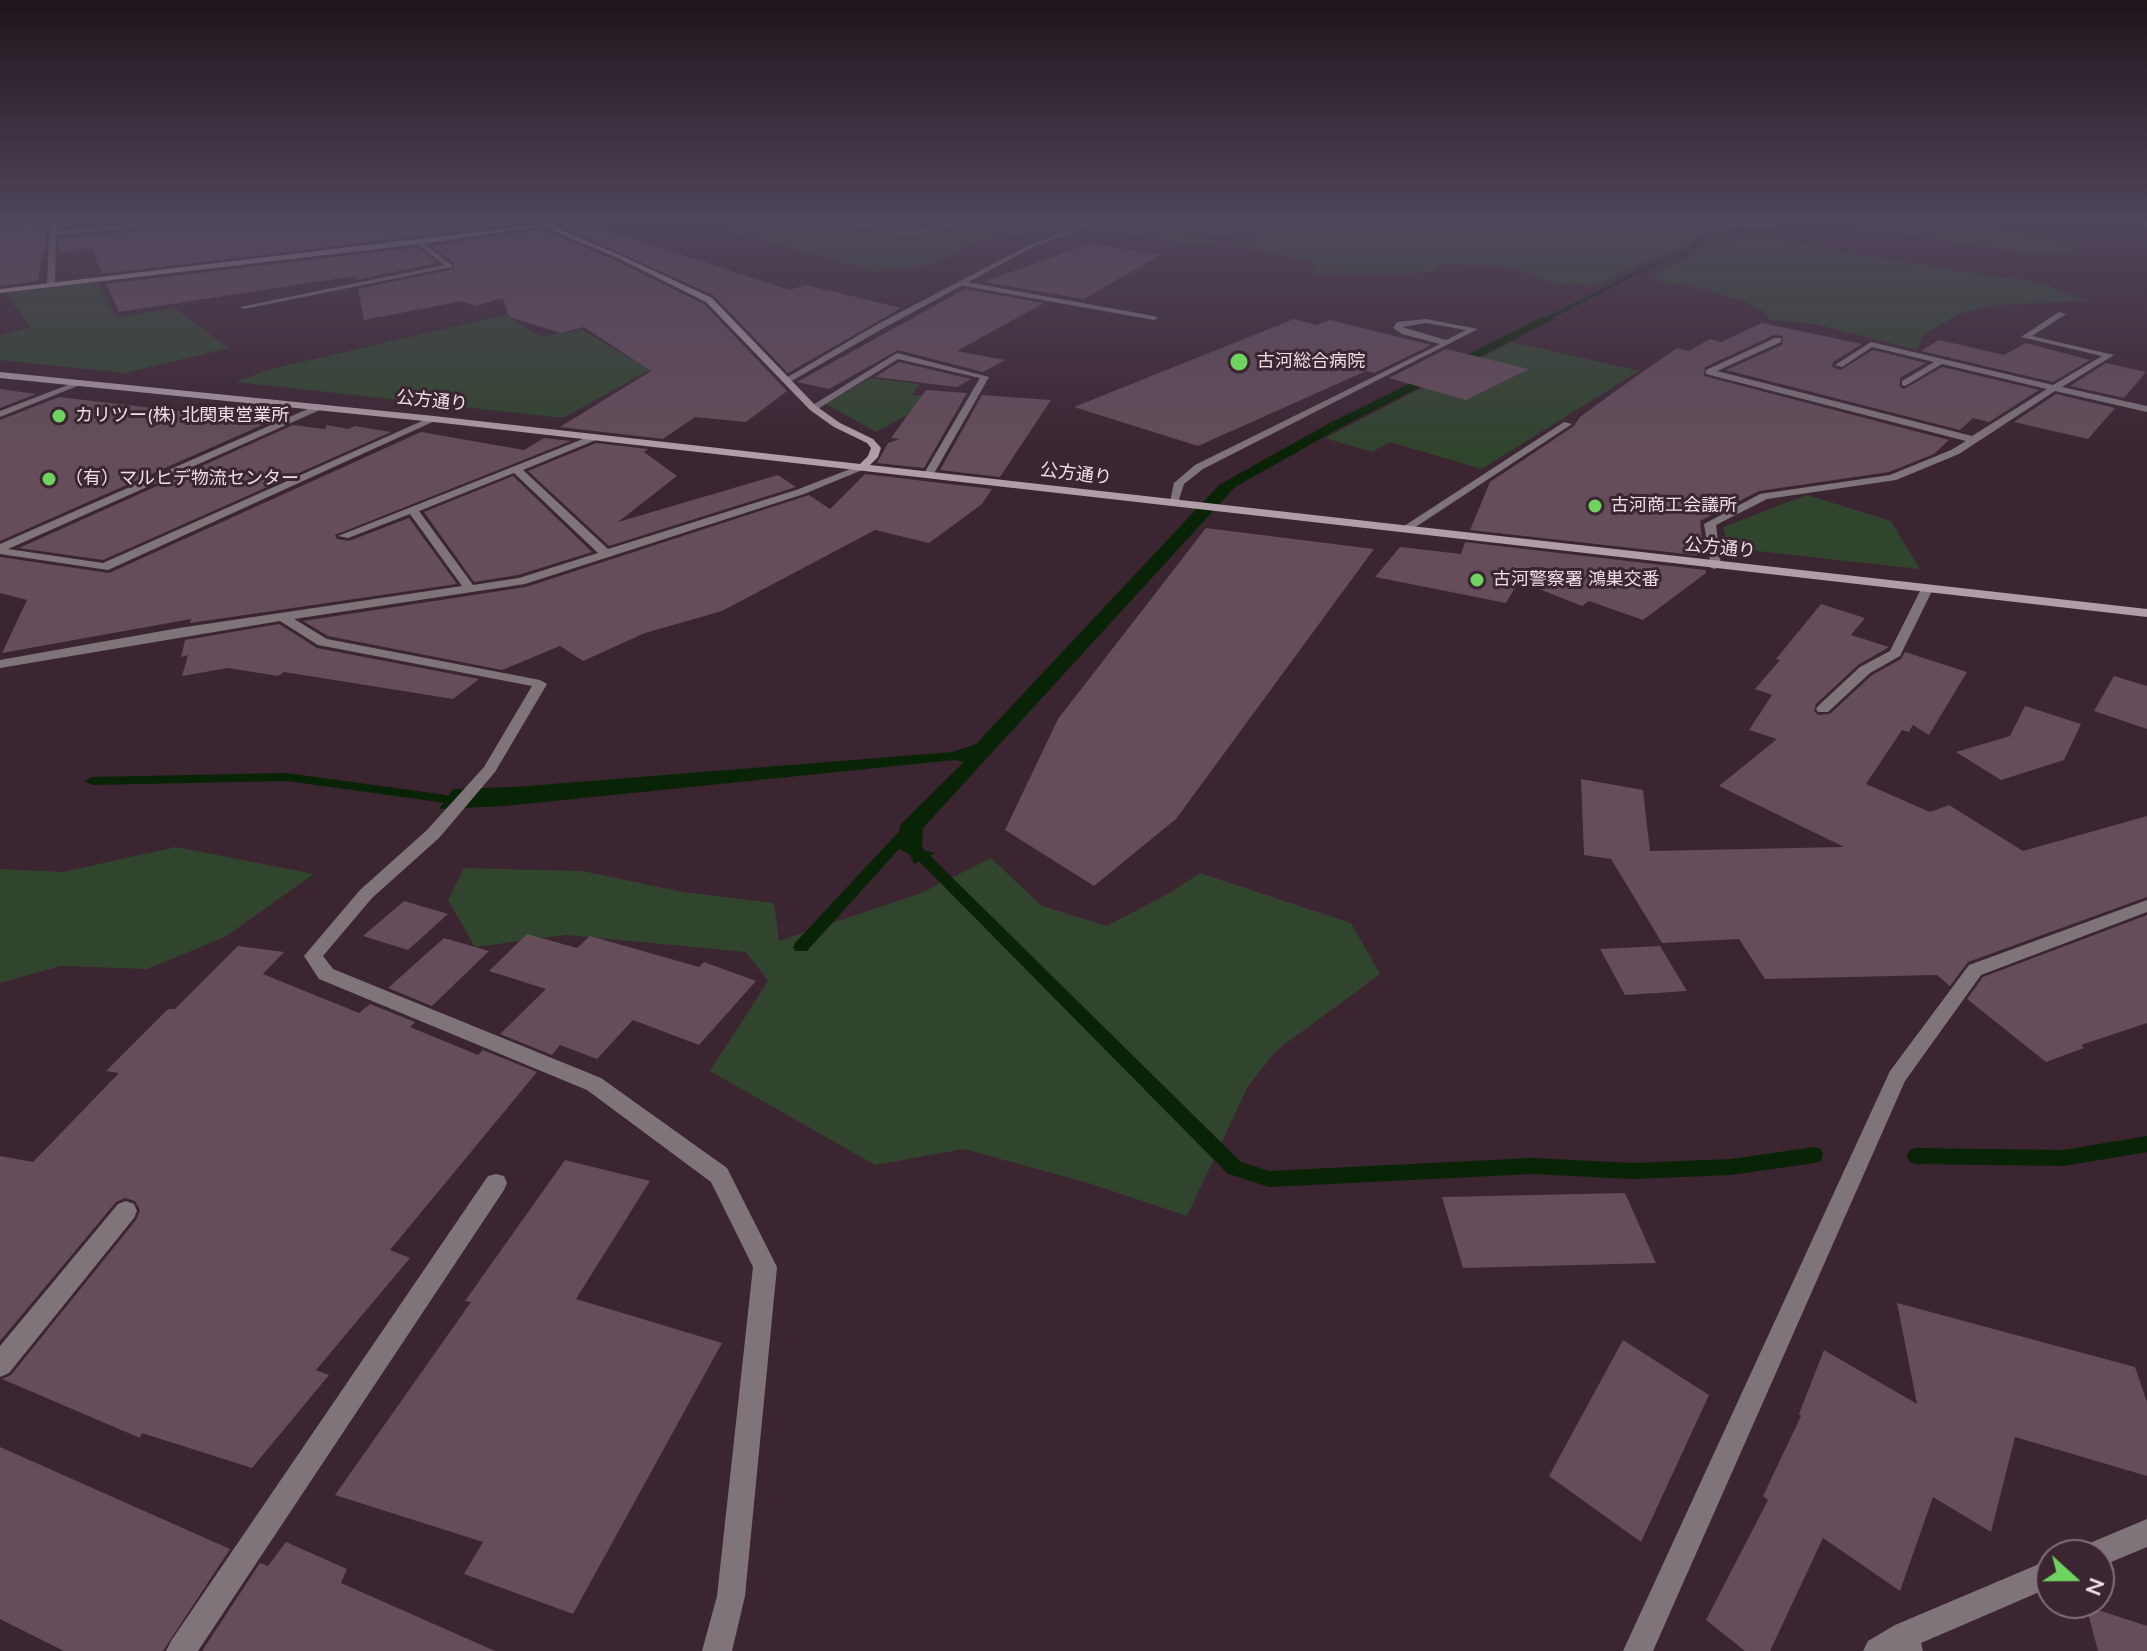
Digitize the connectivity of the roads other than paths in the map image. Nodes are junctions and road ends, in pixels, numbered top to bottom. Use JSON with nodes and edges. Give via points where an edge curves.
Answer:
{"nodes":[{"id":1,"x":294,"y":297,"type":"edge"},
{"id":2,"x":703,"y":297,"type":"edge"},
{"id":3,"x":936,"y":297,"type":"edge"},
{"id":4,"x":1038,"y":297,"type":"edge"},
{"id":5,"x":244,"y":307,"type":"dead end"},
{"id":6,"x":2062,"y":314,"type":"dead end"},
{"id":7,"x":1154,"y":318,"type":"dead end"},
{"id":8,"x":1778,"y":340,"type":"dead end"},
{"id":9,"x":1447,"y":343,"type":"junction"},
{"id":10,"x":1941,"y":361,"type":"junction"},
{"id":11,"x":1839,"y":365,"type":"dead end"},
{"id":12,"x":0,"y":375,"type":"edge"},
{"id":13,"x":785,"y":381,"type":"junction"},
{"id":14,"x":81,"y":383,"type":"junction"},
{"id":15,"x":1905,"y":383,"type":"dead end"},
{"id":16,"x":2054,"y":388,"type":"junction"},
{"id":17,"x":319,"y":407,"type":"junction"},
{"id":18,"x":813,"y":408,"type":"junction"},
{"id":19,"x":2147,"y":409,"type":"edge"},
{"id":20,"x":0,"y":414,"type":"edge"},
{"id":21,"x":434,"y":419,"type":"junction"},
{"id":22,"x":1567,"y":424,"type":"dead end"},
{"id":23,"x":593,"y":438,"type":"junction"},
{"id":24,"x":1975,"y":440,"type":"junction"},
{"id":25,"x":862,"y":468,"type":"junction"},
{"id":26,"x":516,"y":469,"type":"junction"},
{"id":27,"x":928,"y":475,"type":"junction"},
{"id":28,"x":1173,"y":504,"type":"junction"},
{"id":29,"x":412,"y":509,"type":"junction"},
{"id":30,"x":1404,"y":530,"type":"junction"},
{"id":31,"x":344,"y":536,"type":"dead end"},
{"id":32,"x":0,"y":549,"type":"edge"},
{"id":33,"x":605,"y":553,"type":"junction"},
{"id":34,"x":1715,"y":565,"type":"junction"},
{"id":35,"x":469,"y":588,"type":"junction"},
{"id":36,"x":1927,"y":589,"type":"junction"},
{"id":37,"x":2147,"y":613,"type":"edge"},
{"id":38,"x":284,"y":618,"type":"junction"},
{"id":39,"x":0,"y":664,"type":"edge"},
{"id":40,"x":1823,"y":709,"type":"dead end"},
{"id":41,"x":2147,"y":906,"type":"edge"},
{"id":42,"x":496,"y":1183,"type":"dead end"},
{"id":43,"x":126,"y":1211,"type":"dead end"},
{"id":44,"x":0,"y":1365,"type":"edge"},
{"id":45,"x":2147,"y":1533,"type":"edge"},
{"id":46,"x":2115,"y":1547,"type":"edge"},
{"id":47,"x":2035,"y":1581,"type":"edge"},
{"id":48,"x":1906,"y":1643,"type":"edge"},
{"id":49,"x":181,"y":1651,"type":"edge"},
{"id":50,"x":717,"y":1651,"type":"edge"},
{"id":51,"x":1638,"y":1651,"type":"edge"},
{"id":52,"x":1878,"y":1651,"type":"edge"}],
"edges":[{"from":1,"to":5,"type":"street"},
{"from":2,"to":13,"type":"street"},
{"from":3,"to":13,"type":"street"},
{"from":4,"to":7,"type":"street"},
{"from":6,"to":16,"type":"street","via":[[2025,337],[2110,355]]},
{"from":8,"to":24,"type":"street","via":[[1709,372]]},
{"from":9,"to":9,"type":"street","via":[[1474,329],[1426,321],[1397,328]]},
{"from":9,"to":28,"type":"street","via":[[1199,467],[1179,483]]},
{"from":10,"to":11,"type":"street","via":[[1871,344]]},
{"from":10,"to":15,"type":"street"},
{"from":10,"to":16,"type":"street"},
{"from":12,"to":14,"type":"street","name":"公方通り"},
{"from":13,"to":18,"type":"street"},
{"from":14,"to":17,"type":"street","name":"公方通り"},
{"from":14,"to":20,"type":"street"},
{"from":16,"to":19,"type":"street"},
{"from":16,"to":24,"type":"street"},
{"from":17,"to":21,"type":"street","name":"公方通り"},
{"from":17,"to":32,"type":"street"},
{"from":18,"to":25,"type":"street","via":[[876,448]]},
{"from":18,"to":27,"type":"street","via":[[897,356],[985,377]]},
{"from":21,"to":23,"type":"street","name":"公方通り"},
{"from":21,"to":32,"type":"street","via":[[104,567]]},
{"from":22,"to":30,"type":"street"},
{"from":23,"to":25,"type":"street","name":"公方通り"},
{"from":23,"to":26,"type":"street"},
{"from":24,"to":34,"type":"street","via":[[1892,478],[1764,496],[1710,524]]},
{"from":25,"to":27,"type":"street","name":"公方通り"},
{"from":25,"to":33,"type":"street"},
{"from":26,"to":29,"type":"street"},
{"from":26,"to":33,"type":"street"},
{"from":27,"to":28,"type":"street","name":"公方通り"},
{"from":28,"to":30,"type":"street","name":"公方通り"},
{"from":29,"to":31,"type":"street"},
{"from":29,"to":35,"type":"street"},
{"from":30,"to":34,"type":"street","name":"公方通り"},
{"from":33,"to":35,"type":"street","via":[[521,581]]},
{"from":34,"to":36,"type":"street","name":"公方通り"},
{"from":35,"to":38,"type":"street"},
{"from":36,"to":37,"type":"street","name":"公方通り"},
{"from":36,"to":40,"type":"street","via":[[1895,653],[1865,670]]},
{"from":38,"to":39,"type":"street"},
{"from":38,"to":50,"type":"street","via":[[323,642],[540,684],[490,769],[433,834],[366,894],[313,956],[326,974],[594,1084],[719,1175],[765,1267],[731,1596]]},
{"from":41,"to":51,"type":"street","via":[[1975,970],[1897,1077]]},
{"from":42,"to":49,"type":"street"},
{"from":43,"to":44,"type":"street"},
{"from":45,"to":46,"type":"street"},
{"from":47,"to":48,"type":"street"},
{"from":48,"to":52,"type":"street"}]}
